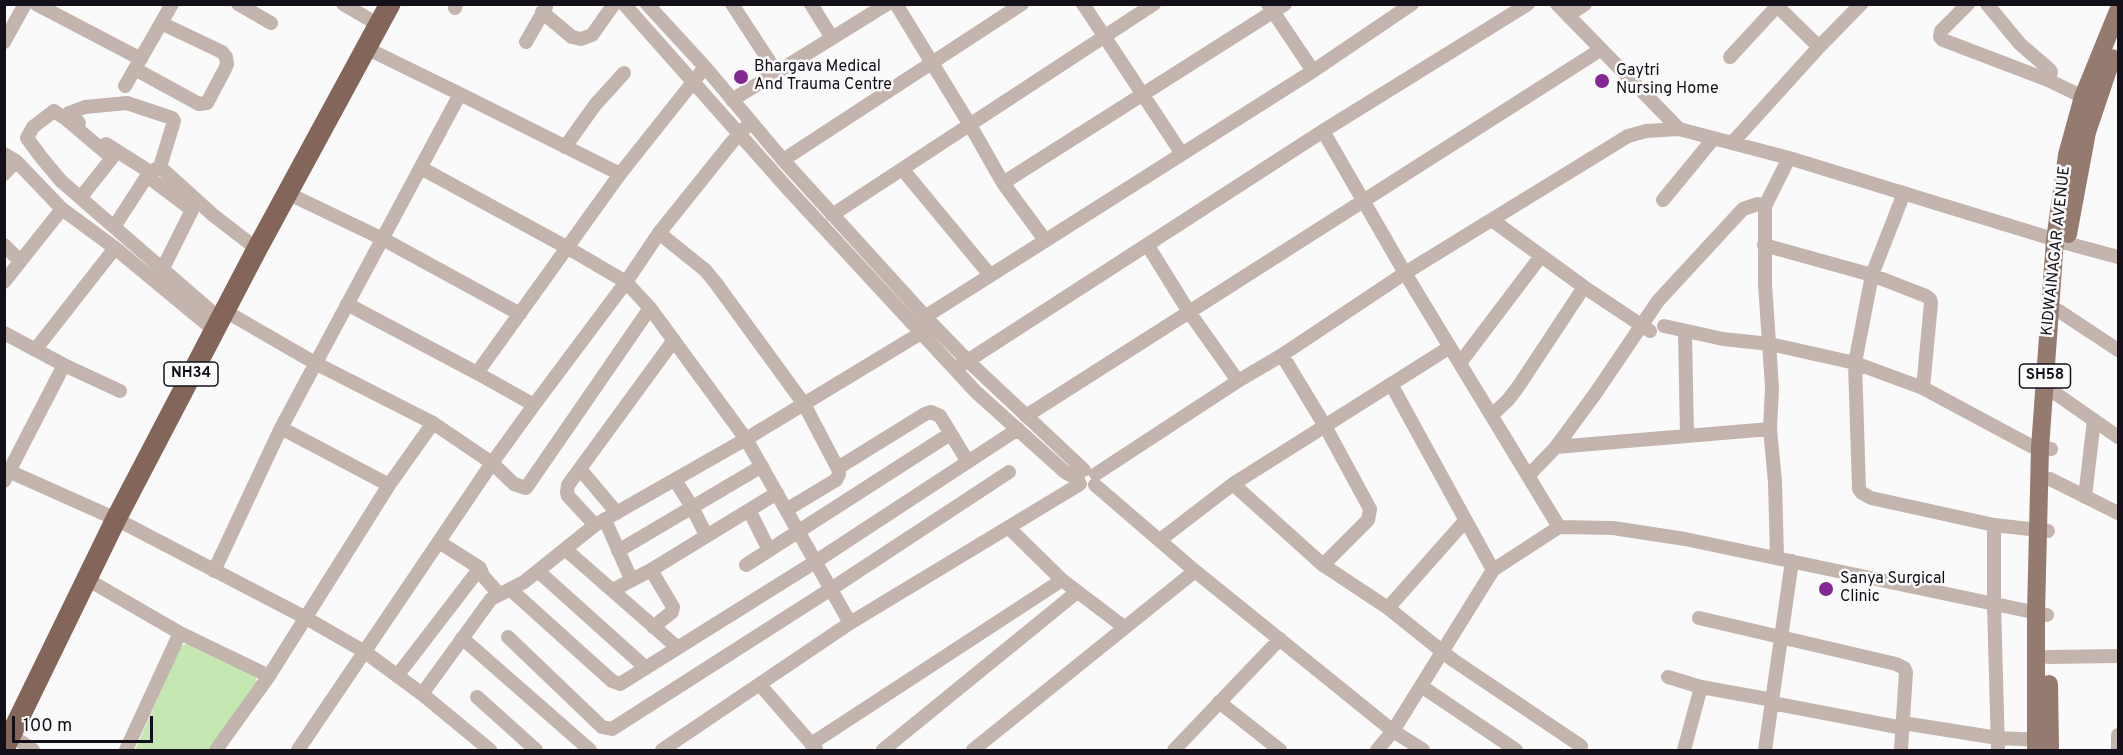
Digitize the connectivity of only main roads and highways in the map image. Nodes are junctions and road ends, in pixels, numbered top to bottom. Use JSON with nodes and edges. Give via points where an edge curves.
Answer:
{"nodes":[{"id":1,"x":390,"y":4,"type":"edge"},
{"id":2,"x":2118,"y":12,"type":"edge"},
{"id":3,"x":376,"y":17,"type":"edge"},
{"id":4,"x":2118,"y":43,"type":"edge"},
{"id":5,"x":2061,"y":242,"type":"junction"},
{"id":6,"x":253,"y":247,"type":"junction"},
{"id":7,"x":2045,"y":449,"type":"junction"},
{"id":8,"x":110,"y":516,"type":"junction"},
{"id":9,"x":2043,"y":531,"type":"junction"},
{"id":10,"x":2041,"y":614,"type":"junction"},
{"id":11,"x":7,"y":735,"type":"edge"},
{"id":12,"x":2043,"y":745,"type":"edge"}],
"edges":[{"from":1,"to":3,"type":"highway","number":"NH34"},
{"from":2,"to":5,"type":"main road","name":"KIDWAINAGAR AVENUE","number":"SH58","via":[[2083,97],[2067,155]]},
{"from":3,"to":6,"type":"highway","number":"NH34"},
{"from":3,"to":6,"type":"highway","number":"NH34","via":[[366,48]]},
{"from":4,"to":5,"type":"main road","name":"KIDWAINAGAR AVENUE","number":"SH58","via":[[2087,132]]},
{"from":5,"to":7,"type":"main road","name":"KIDWAINAGAR AVENUE","number":"SH58"},
{"from":5,"to":7,"type":"main road","name":"KIDWAINAGAR AVENUE","number":"SH58","via":[[2055,393]]},
{"from":6,"to":8,"type":"highway","number":"NH34"},
{"from":7,"to":9,"type":"main road","name":"KIDWAINAGAR AVENUE","number":"SH58"},
{"from":7,"to":9,"type":"main road","name":"KIDWAINAGAR AVENUE","number":"SH58","via":[[2050,479]]},
{"from":8,"to":11,"type":"highway","number":"NH34"},
{"from":8,"to":11,"type":"highway","number":"NH34","via":[[85,579]]},
{"from":9,"to":10,"type":"main road","name":"KIDWAINAGAR AVENUE","number":"SH58"},
{"from":10,"to":12,"type":"main road","name":"KIDWAINAGAR AVENUE","number":"SH58"},
{"from":10,"to":12,"type":"main road","name":"KIDWAINAGAR AVENUE","number":"SH58","via":[[2048,657]]}]}
